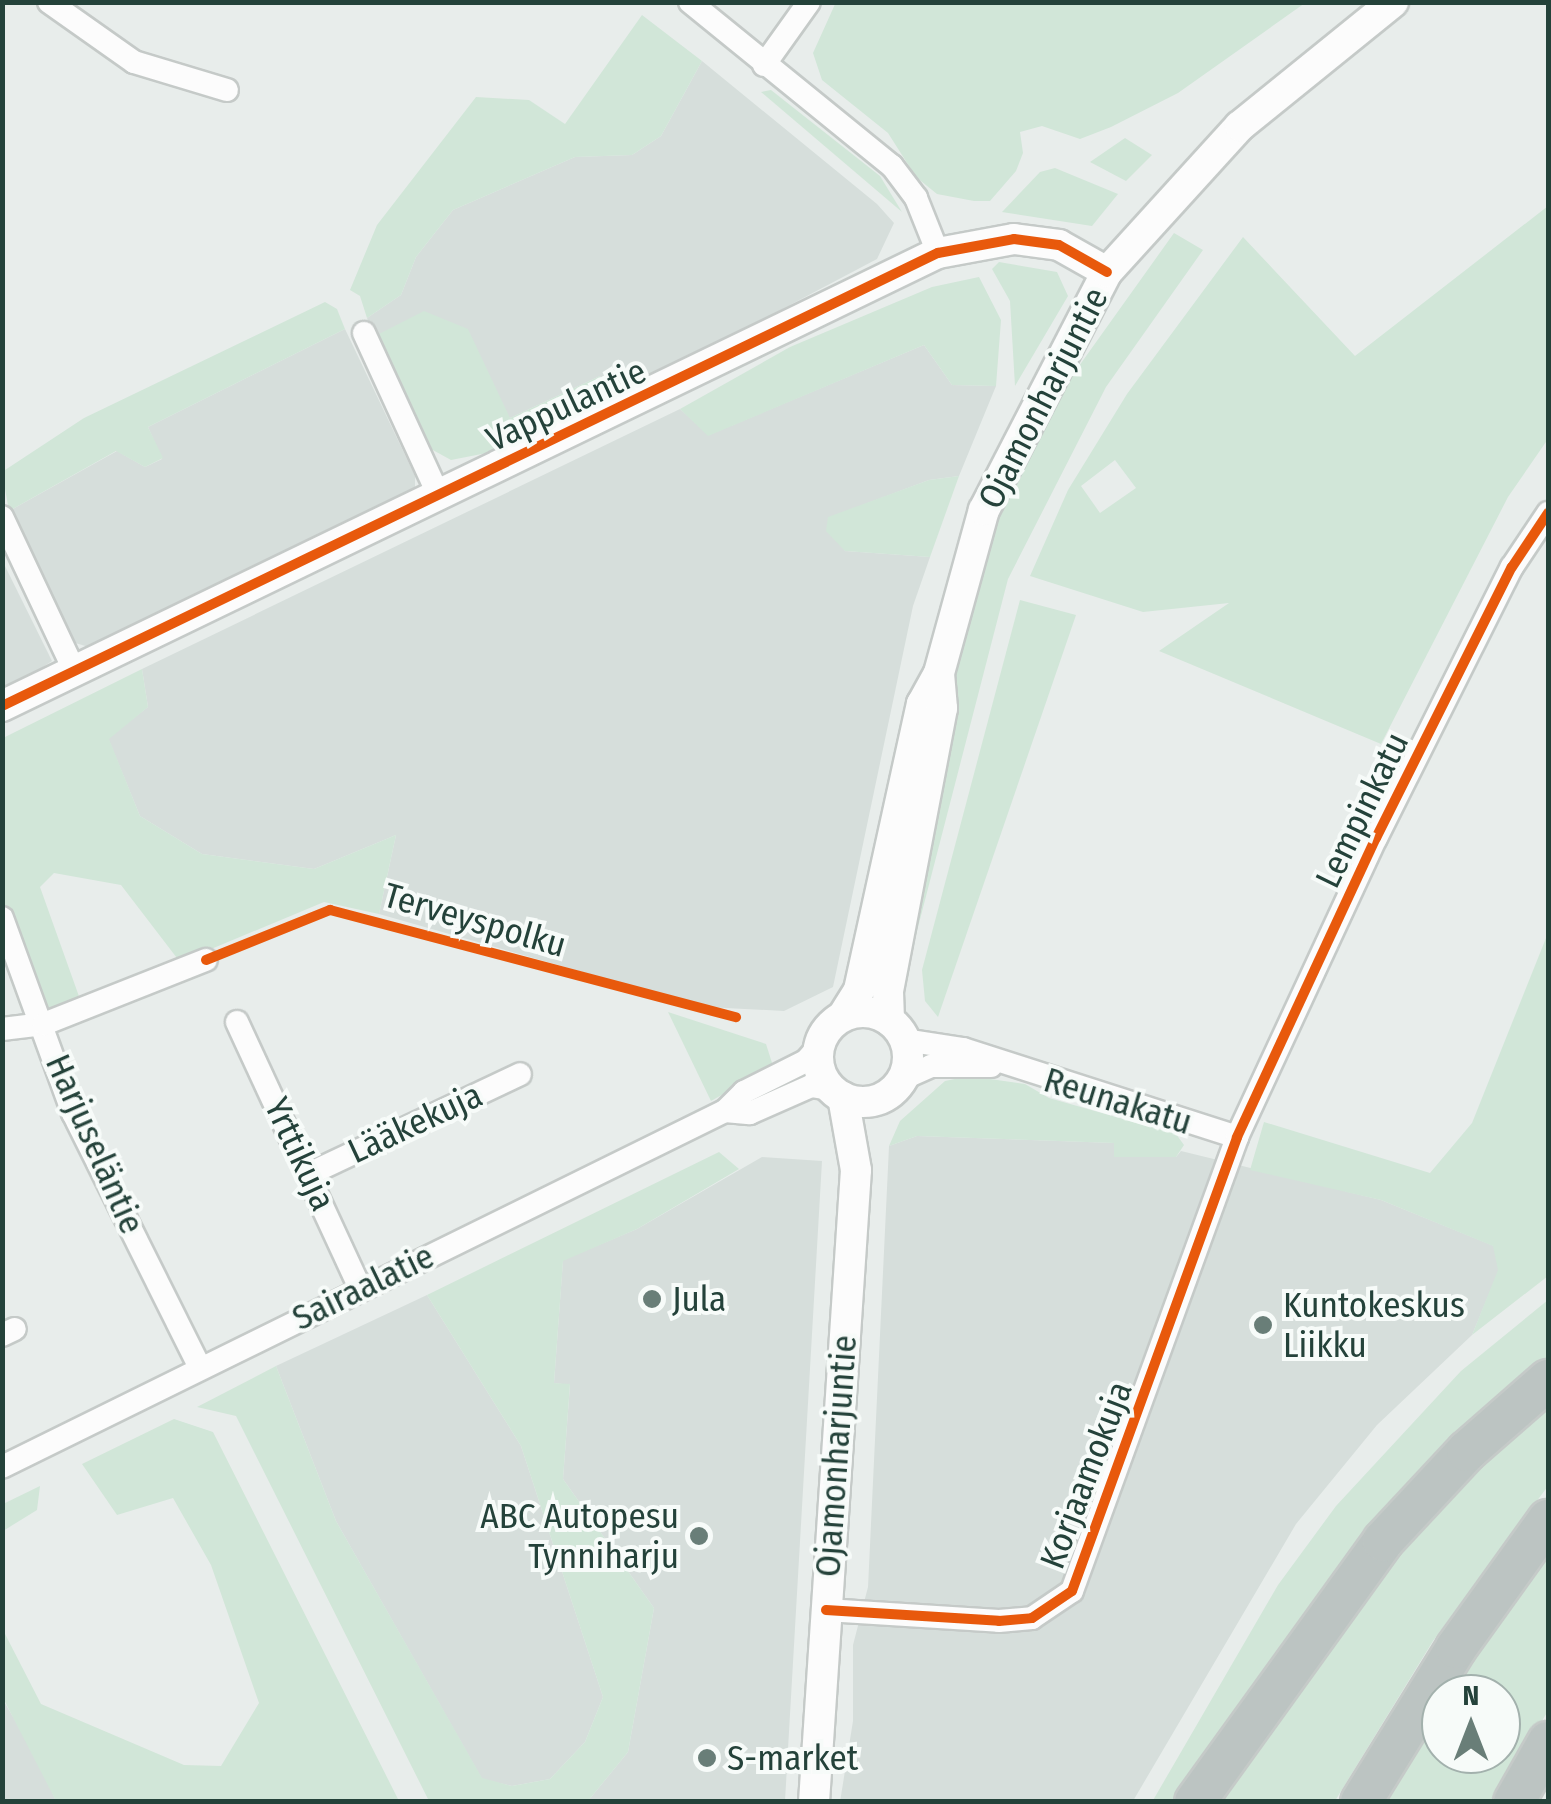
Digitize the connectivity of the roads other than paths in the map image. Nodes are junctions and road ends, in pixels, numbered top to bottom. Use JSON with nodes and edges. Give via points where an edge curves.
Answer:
{"nodes":[{"id":1,"x":49,"y":2,"type":"edge"},
{"id":2,"x":690,"y":2,"type":"edge"},
{"id":3,"x":809,"y":2,"type":"edge"},
{"id":4,"x":1393,"y":2,"type":"edge"},
{"id":5,"x":764,"y":65,"type":"junction"},
{"id":6,"x":227,"y":90,"type":"dead end"},
{"id":7,"x":938,"y":253,"type":"junction"},
{"id":8,"x":1108,"y":272,"type":"junction"},
{"id":9,"x":364,"y":333,"type":"dead end"},
{"id":10,"x":439,"y":496,"type":"junction"},
{"id":11,"x":1548,"y":513,"type":"edge"},
{"id":12,"x":2,"y":517,"type":"edge"},
{"id":13,"x":74,"y":670,"type":"junction"},
{"id":14,"x":939,"y":674,"type":"junction"},
{"id":15,"x":2,"y":706,"type":"edge"},
{"id":16,"x":2,"y":918,"type":"edge"},
{"id":17,"x":206,"y":960,"type":"dead end"},
{"id":18,"x":843,"y":1016,"type":"junction"},
{"id":19,"x":237,"y":1022,"type":"dead end"},
{"id":20,"x":44,"y":1024,"type":"junction"},
{"id":21,"x":11,"y":1029,"type":"edge"},
{"id":22,"x":897,"y":1030,"type":"junction"},
{"id":23,"x":819,"y":1046,"type":"junction"},
{"id":24,"x":1000,"y":1066,"type":"junction"},
{"id":25,"x":520,"y":1074,"type":"dead end"},
{"id":26,"x":892,"y":1088,"type":"junction"},
{"id":27,"x":837,"y":1093,"type":"junction"},
{"id":28,"x":726,"y":1112,"type":"junction"},
{"id":29,"x":1237,"y":1138,"type":"junction"},
{"id":30,"x":856,"y":1170,"type":"junction"},
{"id":31,"x":311,"y":1173,"type":"junction"},
{"id":32,"x":360,"y":1288,"type":"junction"},
{"id":33,"x":199,"y":1366,"type":"junction"},
{"id":34,"x":1548,"y":1380,"type":"edge"},
{"id":35,"x":2,"y":1466,"type":"edge"},
{"id":36,"x":1548,"y":1520,"type":"edge"},
{"id":37,"x":826,"y":1610,"type":"junction"},
{"id":38,"x":1548,"y":1742,"type":"edge"},
{"id":39,"x":814,"y":1802,"type":"edge"},
{"id":40,"x":1195,"y":1802,"type":"edge"},
{"id":41,"x":1361,"y":1802,"type":"edge"},
{"id":42,"x":1514,"y":1802,"type":"edge"}],
"edges":[{"from":1,"to":6,"type":"street","via":[[134,62]]},
{"from":2,"to":5,"type":"street"},
{"from":3,"to":5,"type":"street"},
{"from":4,"to":8,"type":"main road","name":"Ojamonharjuntie","via":[[1240,126]]},
{"from":5,"to":7,"type":"street","via":[[892,166],[916,198]]},
{"from":7,"to":8,"type":"main road","name":"Vappulantie","via":[[1014,239],[1059,245]]},
{"from":7,"to":10,"type":"main road","name":"Vappulantie"},
{"from":8,"to":14,"type":"main road","name":"Ojamonharjuntie","via":[[984,510]]},
{"from":9,"to":10,"type":"street"},
{"from":10,"to":13,"type":"main road","name":"Vappulantie"},
{"from":11,"to":29,"type":"street","name":"Lempinkatu","via":[[1512,567],[1376,838]]},
{"from":12,"to":13,"type":"street"},
{"from":13,"to":15,"type":"main road","name":"Vappulantie"},
{"from":14,"to":18,"type":"main road","name":"Ojamonharjuntie","via":[[922,704],[859,990]]},
{"from":14,"to":22,"type":"main road","name":"Ojamonharjuntie","via":[[942,708],[888,991]]},
{"from":16,"to":20,"type":"street","name":"Harjuseläntie"},
{"from":17,"to":20,"type":"street"},
{"from":18,"to":22,"type":"main road","via":[[865,1012]]},
{"from":18,"to":23,"type":"main road"},
{"from":19,"to":31,"type":"street","name":"Yrttikuja"},
{"from":20,"to":21,"type":"street"},
{"from":20,"to":33,"type":"street","name":"Harjuseläntie","via":[[73,1113]]},
{"from":22,"to":24,"type":"street","name":"Reunakatu"},
{"from":22,"to":26,"type":"main road"},
{"from":23,"to":27,"type":"main road","via":[[819,1069]]},
{"from":23,"to":28,"type":"street","name":"Sairaalatie","via":[[806,1061],[744,1092]]},
{"from":24,"to":26,"type":"street","name":"Reunakatu","via":[[931,1066]]},
{"from":24,"to":29,"type":"street","name":"Reunakatu"},
{"from":25,"to":31,"type":"street","name":"Lääkekuja"},
{"from":26,"to":27,"type":"main road"},
{"from":26,"to":30,"type":"main road","name":"Ojamonharjuntie"},
{"from":27,"to":28,"type":"street","name":"Sairaalatie","via":[[811,1086],[750,1113]]},
{"from":27,"to":30,"type":"main road","name":"Ojamonharjuntie"},
{"from":28,"to":32,"type":"street","name":"Sairaalatie"},
{"from":29,"to":37,"type":"street","name":"Korjaamokuja","via":[[1072,1591],[1032,1618],[1000,1621]]},
{"from":30,"to":37,"type":"main road","name":"Ojamonharjuntie"},
{"from":31,"to":32,"type":"street","name":"Yrttikuja"},
{"from":32,"to":33,"type":"street","name":"Sairaalatie"},
{"from":33,"to":35,"type":"street","name":"Sairaalatie"},
{"from":34,"to":40,"type":"highway","via":[[1467,1450],[1384,1541]]},
{"from":36,"to":41,"type":"highway","via":[[1456,1648]]},
{"from":37,"to":39,"type":"main road","name":"Ojamonharjuntie"},
{"from":38,"to":42,"type":"highway"}]}
